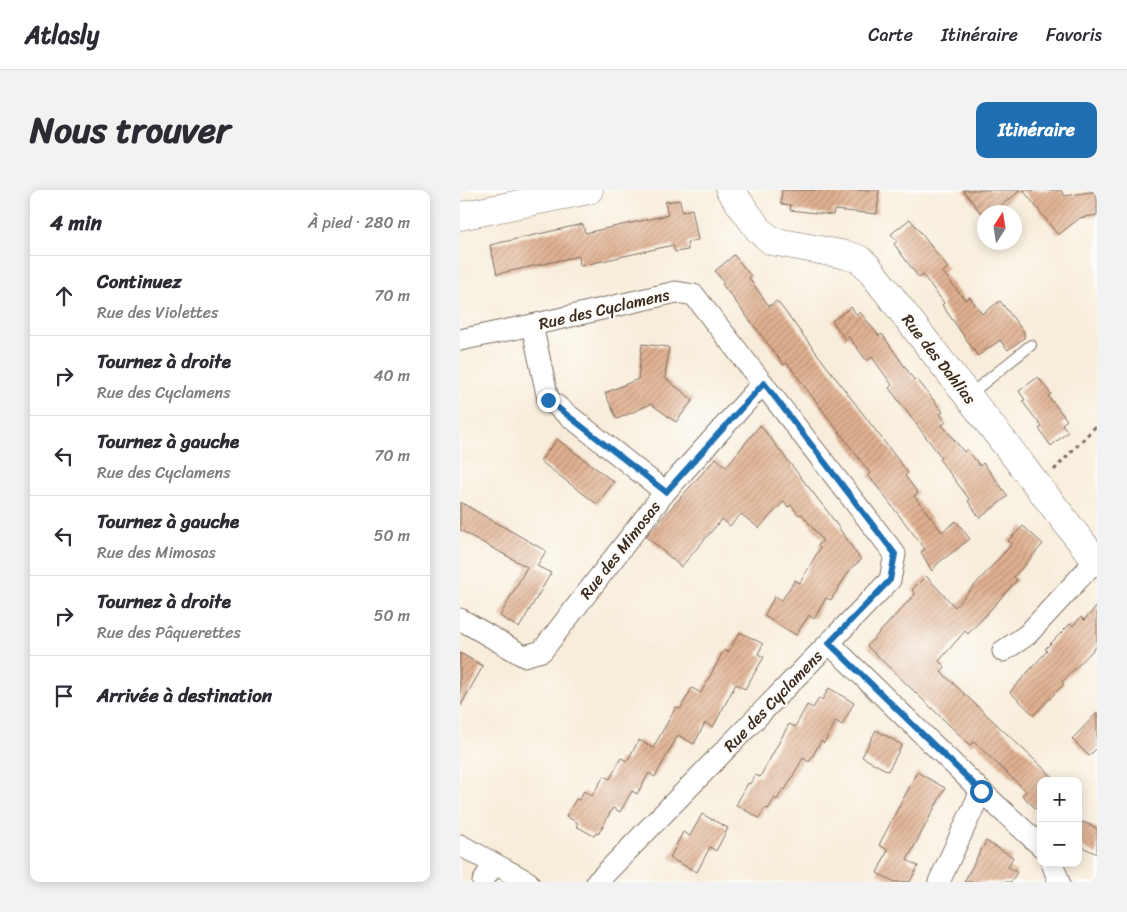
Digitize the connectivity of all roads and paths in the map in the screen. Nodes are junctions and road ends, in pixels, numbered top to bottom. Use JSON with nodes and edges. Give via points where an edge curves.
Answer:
{"nodes":[{"id":1,"x":589,"y":190,"type":"edge"},
{"id":2,"x":740,"y":197,"type":"edge"},
{"id":3,"x":460,"y":216,"type":"edge"},
{"id":4,"x":532,"y":325,"type":"junction"},
{"id":5,"x":460,"y":340,"type":"edge"},
{"id":6,"x":1031,"y":345,"type":"dead end"},
{"id":7,"x":764,"y":383,"type":"junction"},
{"id":8,"x":968,"y":396,"type":"junction"},
{"id":9,"x":1097,"y":424,"type":"edge"},
{"id":10,"x":1038,"y":487,"type":"junction"},
{"id":11,"x":666,"y":492,"type":"junction"},
{"id":12,"x":1096,"y":561,"type":"edge"},
{"id":13,"x":460,"y":619,"type":"edge"},
{"id":14,"x":829,"y":643,"type":"junction"},
{"id":15,"x":1003,"y":651,"type":"dead end"},
{"id":16,"x":981,"y":791,"type":"junction"},
{"id":17,"x":1037,"y":842,"type":"edge"},
{"id":18,"x":460,"y":845,"type":"edge"},
{"id":19,"x":1053,"y":867,"type":"edge"},
{"id":20,"x":488,"y":873,"type":"edge"},
{"id":21,"x":528,"y":882,"type":"edge"},
{"id":22,"x":597,"y":882,"type":"edge"},
{"id":23,"x":939,"y":882,"type":"edge"},
{"id":24,"x":1059,"y":882,"type":"edge"}],
"edges":[{"from":1,"to":3,"type":"street"},
{"from":2,"to":8,"type":"street","name":"Rue des Dahlias","via":[[759,230],[772,241],[846,255],[867,266]]},
{"from":4,"to":5,"type":"street","name":"Rue des Cyclamens"},
{"from":4,"to":7,"type":"street","name":"Rue des Cyclamens","via":[[676,292],[694,295]]},
{"from":4,"to":11,"type":"street","via":[[548,400]]},
{"from":6,"to":8,"type":"lane"},
{"from":7,"to":11,"type":"street","name":"Rue des Mimosas"},
{"from":7,"to":14,"type":"street","name":"Rue des Cyclamens","via":[[895,554],[890,580]]},
{"from":8,"to":10,"type":"street","name":"Rue des Dahlias"},
{"from":9,"to":10,"type":"path"},
{"from":10,"to":12,"type":"street","name":"Rue des Dahlias"},
{"from":11,"to":13,"type":"street","name":"Rue des Mimosas","via":[[542,651],[524,656]]},
{"from":12,"to":15,"type":"street","via":[[1027,635]]},
{"from":14,"to":16,"type":"street"},
{"from":14,"to":22,"type":"street","name":"Rue des Cyclamens"},
{"from":16,"to":17,"type":"street"},
{"from":16,"to":23,"type":"street"},
{"from":18,"to":20,"type":"street"},
{"from":19,"to":24,"type":"street"},
{"from":20,"to":21,"type":"street"}]}
